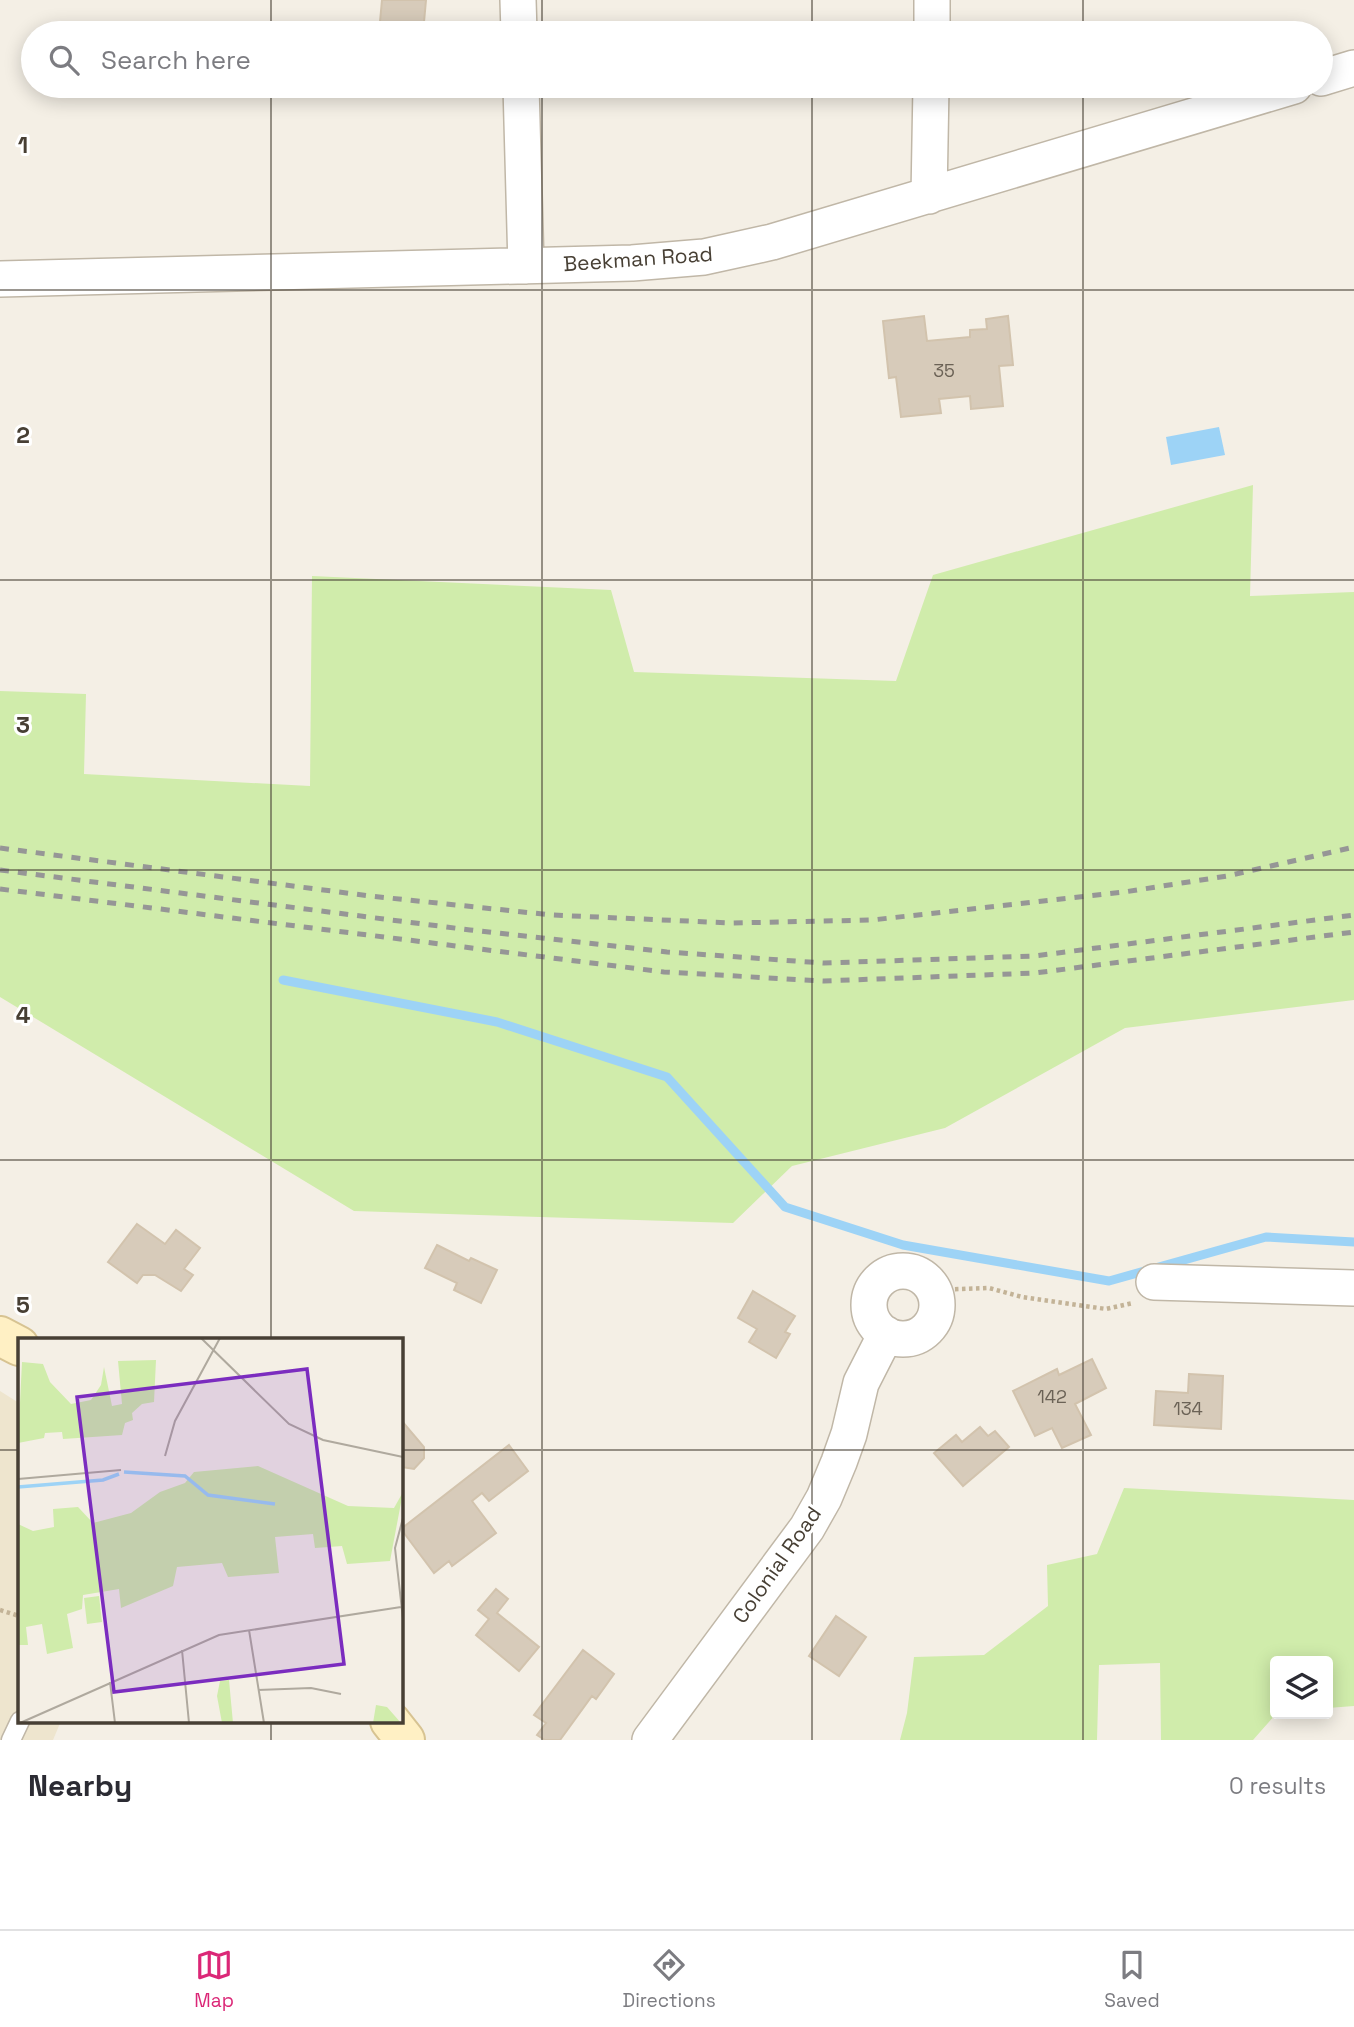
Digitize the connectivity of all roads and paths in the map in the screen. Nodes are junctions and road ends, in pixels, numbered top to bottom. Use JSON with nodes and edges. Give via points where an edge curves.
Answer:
{"nodes":[{"id":1,"x":518,"y":0,"type":"edge"},
{"id":2,"x":932,"y":0,"type":"edge"},
{"id":3,"x":519,"y":21,"type":"edge"},
{"id":4,"x":932,"y":21,"type":"edge"},
{"id":5,"x":1354,"y":68,"type":"edge"},
{"id":6,"x":1333,"y":74,"type":"edge"},
{"id":7,"x":521,"y":98,"type":"edge"},
{"id":8,"x":931,"y":98,"type":"edge"},
{"id":9,"x":1254,"y":98,"type":"edge"},
{"id":10,"x":929,"y":196,"type":"junction"},
{"id":11,"x":526,"y":266,"type":"junction"},
{"id":12,"x":0,"y":279,"type":"edge"},
{"id":13,"x":1154,"y":1282,"type":"joint"},
{"id":14,"x":1354,"y":1288,"type":"edge"},
{"id":15,"x":934,"y":1290,"type":"junction"},
{"id":16,"x":886,"y":1334,"type":"junction"},
{"id":17,"x":0,"y":1336,"type":"edge"},
{"id":18,"x":18,"y":1345,"type":"edge"},
{"id":19,"x":0,"y":1610,"type":"edge"},
{"id":20,"x":18,"y":1616,"type":"edge"},
{"id":21,"x":20,"y":1722,"type":"edge"},
{"id":22,"x":391,"y":1722,"type":"edge"},
{"id":23,"x":12,"y":1740,"type":"edge"},
{"id":24,"x":405,"y":1740,"type":"edge"},
{"id":25,"x":650,"y":1740,"type":"edge"}],
"edges":[{"from":1,"to":3,"type":"street"},
{"from":2,"to":4,"type":"street"},
{"from":5,"to":6,"type":"street"},
{"from":7,"to":11,"type":"street"},
{"from":8,"to":10,"type":"street"},
{"from":9,"to":10,"type":"street","name":"Beekman Road"},
{"from":10,"to":11,"type":"street","name":"Beekman Road","via":[[704,257]]},
{"from":11,"to":12,"type":"street","name":"Beekman Road"},
{"from":13,"to":14,"type":"street"},
{"from":13,"to":15,"type":"path","via":[[1131,1305],[1106,1310],[989,1289]]},
{"from":15,"to":16,"type":"street","via":[[936,1314],[923,1333],[902,1339]]},
{"from":15,"to":16,"type":"street","via":[[918,1274],[894,1272],[884,1277],[868,1304],[875,1324]]},
{"from":16,"to":25,"type":"street","name":"Colonial Road","via":[[861,1383],[839,1462],[807,1528]]},
{"from":17,"to":18,"type":"street"},
{"from":19,"to":20,"type":"path"},
{"from":21,"to":23,"type":"lane"},
{"from":22,"to":24,"type":"street"}]}
